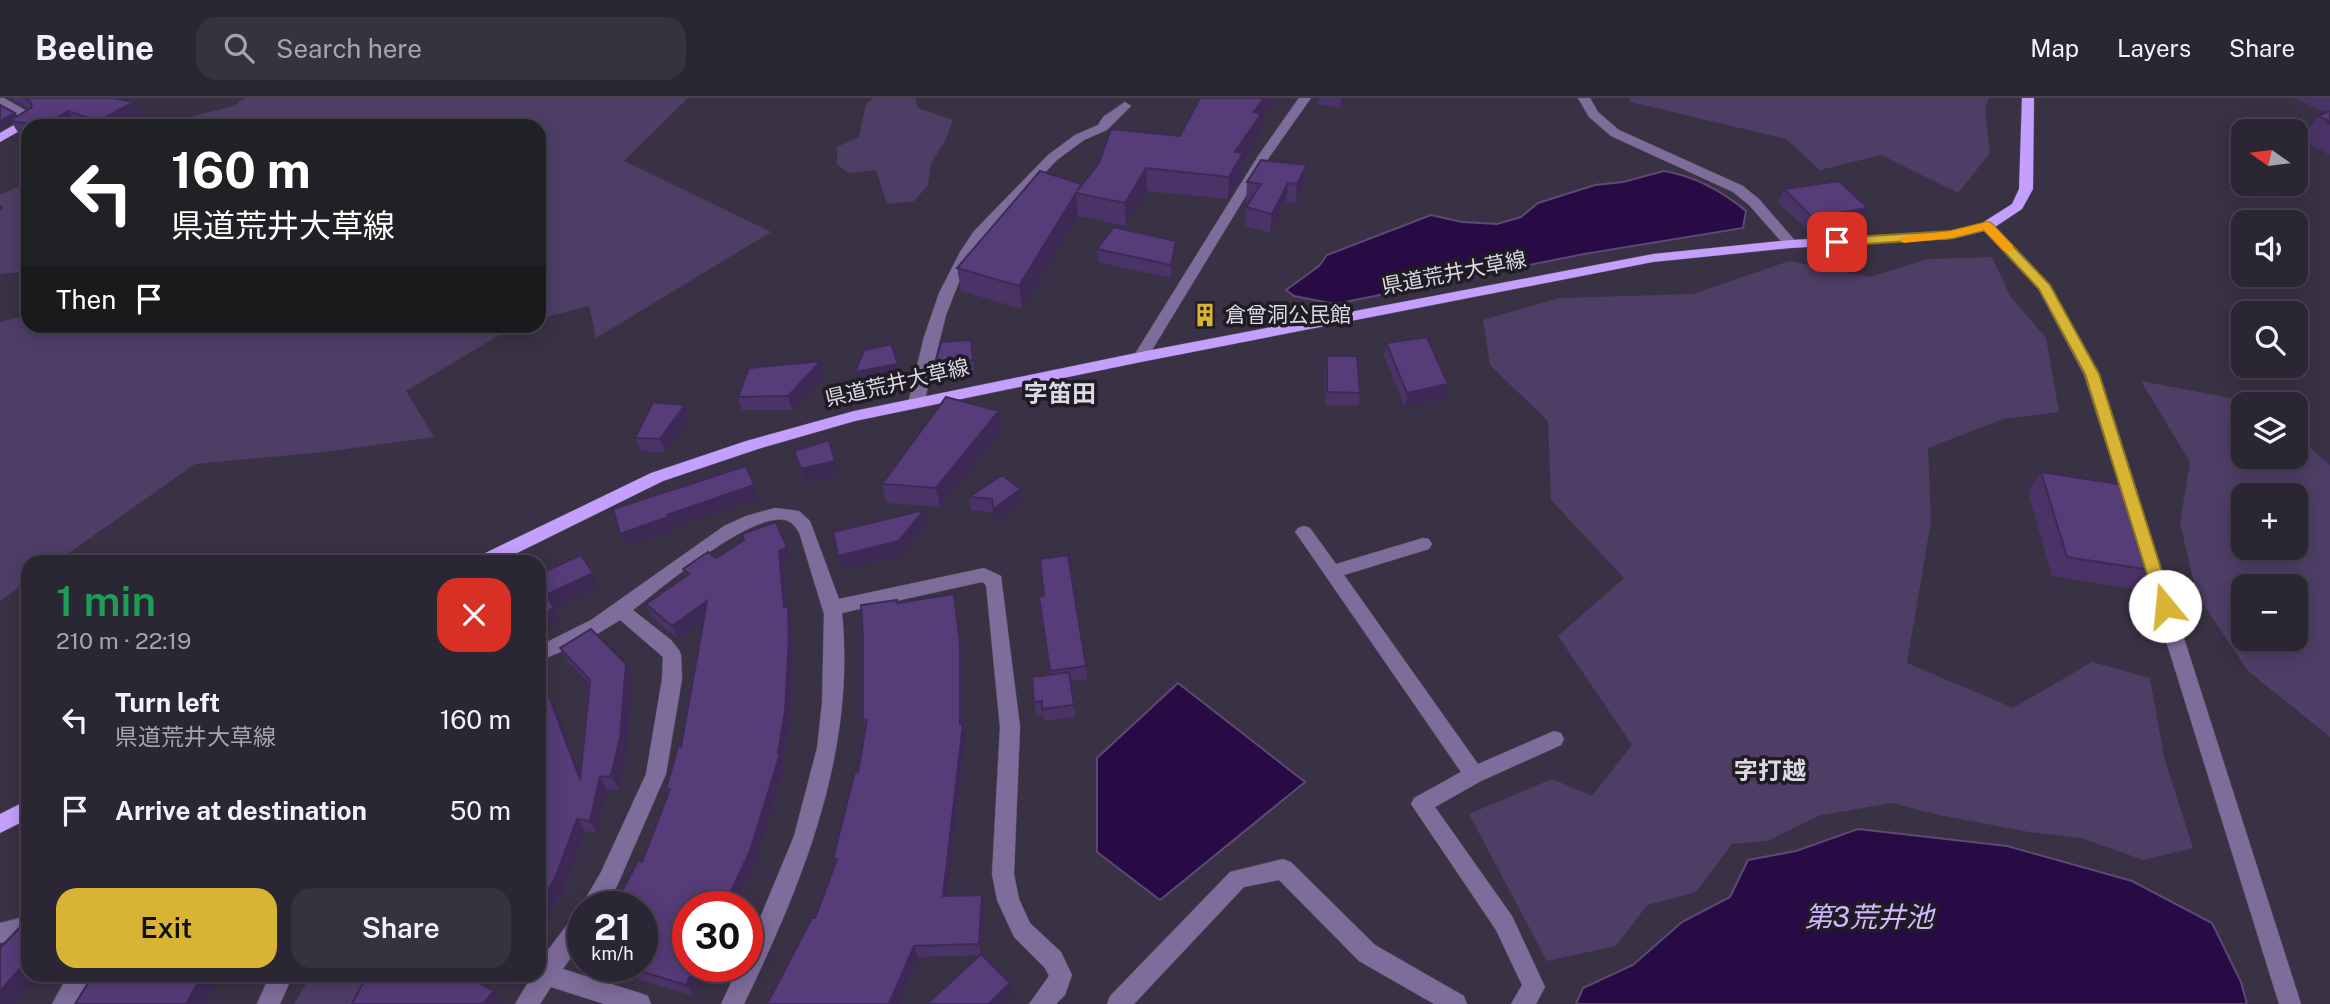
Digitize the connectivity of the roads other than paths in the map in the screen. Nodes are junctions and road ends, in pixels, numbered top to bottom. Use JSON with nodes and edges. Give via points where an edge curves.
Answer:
{"nodes":[{"id":1,"x":1305,"y":98,"type":"edge"},
{"id":2,"x":1584,"y":98,"type":"edge"},
{"id":3,"x":2028,"y":98,"type":"edge"},
{"id":4,"x":0,"y":101,"type":"edge"},
{"id":5,"x":1125,"y":106,"type":"dead end"},
{"id":6,"x":33,"y":118,"type":"edge"},
{"id":7,"x":21,"y":125,"type":"edge"},
{"id":8,"x":0,"y":138,"type":"edge"},
{"id":9,"x":1987,"y":226,"type":"junction"},
{"id":10,"x":1791,"y":244,"type":"junction"},
{"id":11,"x":1141,"y":357,"type":"junction"},
{"id":12,"x":916,"y":403,"type":"junction"},
{"id":13,"x":1304,"y":532,"type":"dead end"},
{"id":14,"x":1423,"y":544,"type":"dead end"},
{"id":15,"x":497,"y":555,"type":"edge"},
{"id":16,"x":1332,"y":572,"type":"junction"},
{"id":17,"x":832,"y":608,"type":"junction"},
{"id":18,"x":619,"y":610,"type":"junction"},
{"id":19,"x":546,"y":652,"type":"edge"},
{"id":20,"x":1553,"y":739,"type":"dead end"},
{"id":21,"x":1474,"y":775,"type":"junction"},
{"id":22,"x":21,"y":813,"type":"edge"},
{"id":23,"x":0,"y":824,"type":"edge"},
{"id":24,"x":601,"y":891,"type":"edge"},
{"id":25,"x":21,"y":928,"type":"edge"},
{"id":26,"x":0,"y":933,"type":"edge"},
{"id":27,"x":567,"y":942,"type":"edge"},
{"id":28,"x":546,"y":970,"type":"edge"},
{"id":29,"x":546,"y":975,"type":"edge"},
{"id":30,"x":77,"y":982,"type":"edge"},
{"id":31,"x":279,"y":982,"type":"edge"},
{"id":32,"x":538,"y":982,"type":"edge"},
{"id":33,"x":63,"y":1004,"type":"edge"},
{"id":34,"x":268,"y":1004,"type":"edge"},
{"id":35,"x":526,"y":1004,"type":"edge"},
{"id":36,"x":640,"y":1004,"type":"edge"},
{"id":37,"x":732,"y":1004,"type":"edge"},
{"id":38,"x":1040,"y":1004,"type":"edge"},
{"id":39,"x":1118,"y":1004,"type":"edge"},
{"id":40,"x":1456,"y":1004,"type":"edge"},
{"id":41,"x":1522,"y":1004,"type":"edge"},
{"id":42,"x":2290,"y":1004,"type":"edge"}],
"edges":[{"from":1,"to":11,"type":"street","via":[[1264,156]]},
{"from":2,"to":10,"type":"street","via":[[1593,114],[1615,133],[1738,189]]},
{"from":3,"to":9,"type":"main road","name":"県道荒井大草線","via":[[2026,190],[2017,206]]},
{"from":4,"to":6,"type":"street"},
{"from":5,"to":12,"type":"street","via":[[1103,127],[1071,141],[1051,158],[979,233],[956,273],[925,360]]},
{"from":7,"to":8,"type":"main road"},
{"from":9,"to":10,"type":"main road","name":"県道荒井大草線","via":[[1952,235]]},
{"from":9,"to":42,"type":"street","via":[[2045,288],[2092,374]]},
{"from":10,"to":11,"type":"main road","name":"県道荒井大草線","via":[[1653,258]]},
{"from":11,"to":12,"type":"main road","name":"県道荒井大草線"},
{"from":12,"to":15,"type":"main road","name":"県道荒井大草線","via":[[752,445],[657,477]]},
{"from":13,"to":16,"type":"street"},
{"from":14,"to":16,"type":"street"},
{"from":16,"to":21,"type":"street"},
{"from":17,"to":18,"type":"street","via":[[805,524],[791,514],[772,514],[724,533]]},
{"from":17,"to":37,"type":"street","via":[[834,690],[825,767],[805,839],[776,914]]},
{"from":17,"to":38,"type":"street","via":[[984,575],[995,581],[1010,727],[1003,874],[1008,900],[1022,930],[1053,960],[1061,975]]},
{"from":18,"to":19,"type":"street","via":[[560,648]]},
{"from":18,"to":24,"type":"street","via":[[672,655],[671,679],[656,774]]},
{"from":20,"to":21,"type":"street"},
{"from":21,"to":41,"type":"street","via":[[1422,804],[1504,923],[1534,987]]},
{"from":22,"to":23,"type":"main road"},
{"from":25,"to":26,"type":"street"},
{"from":27,"to":28,"type":"street"},
{"from":29,"to":36,"type":"street"},
{"from":30,"to":33,"type":"street"},
{"from":31,"to":34,"type":"street"},
{"from":32,"to":35,"type":"street"},
{"from":39,"to":40,"type":"street","via":[[1237,879],[1283,869],[1367,953]]}]}
